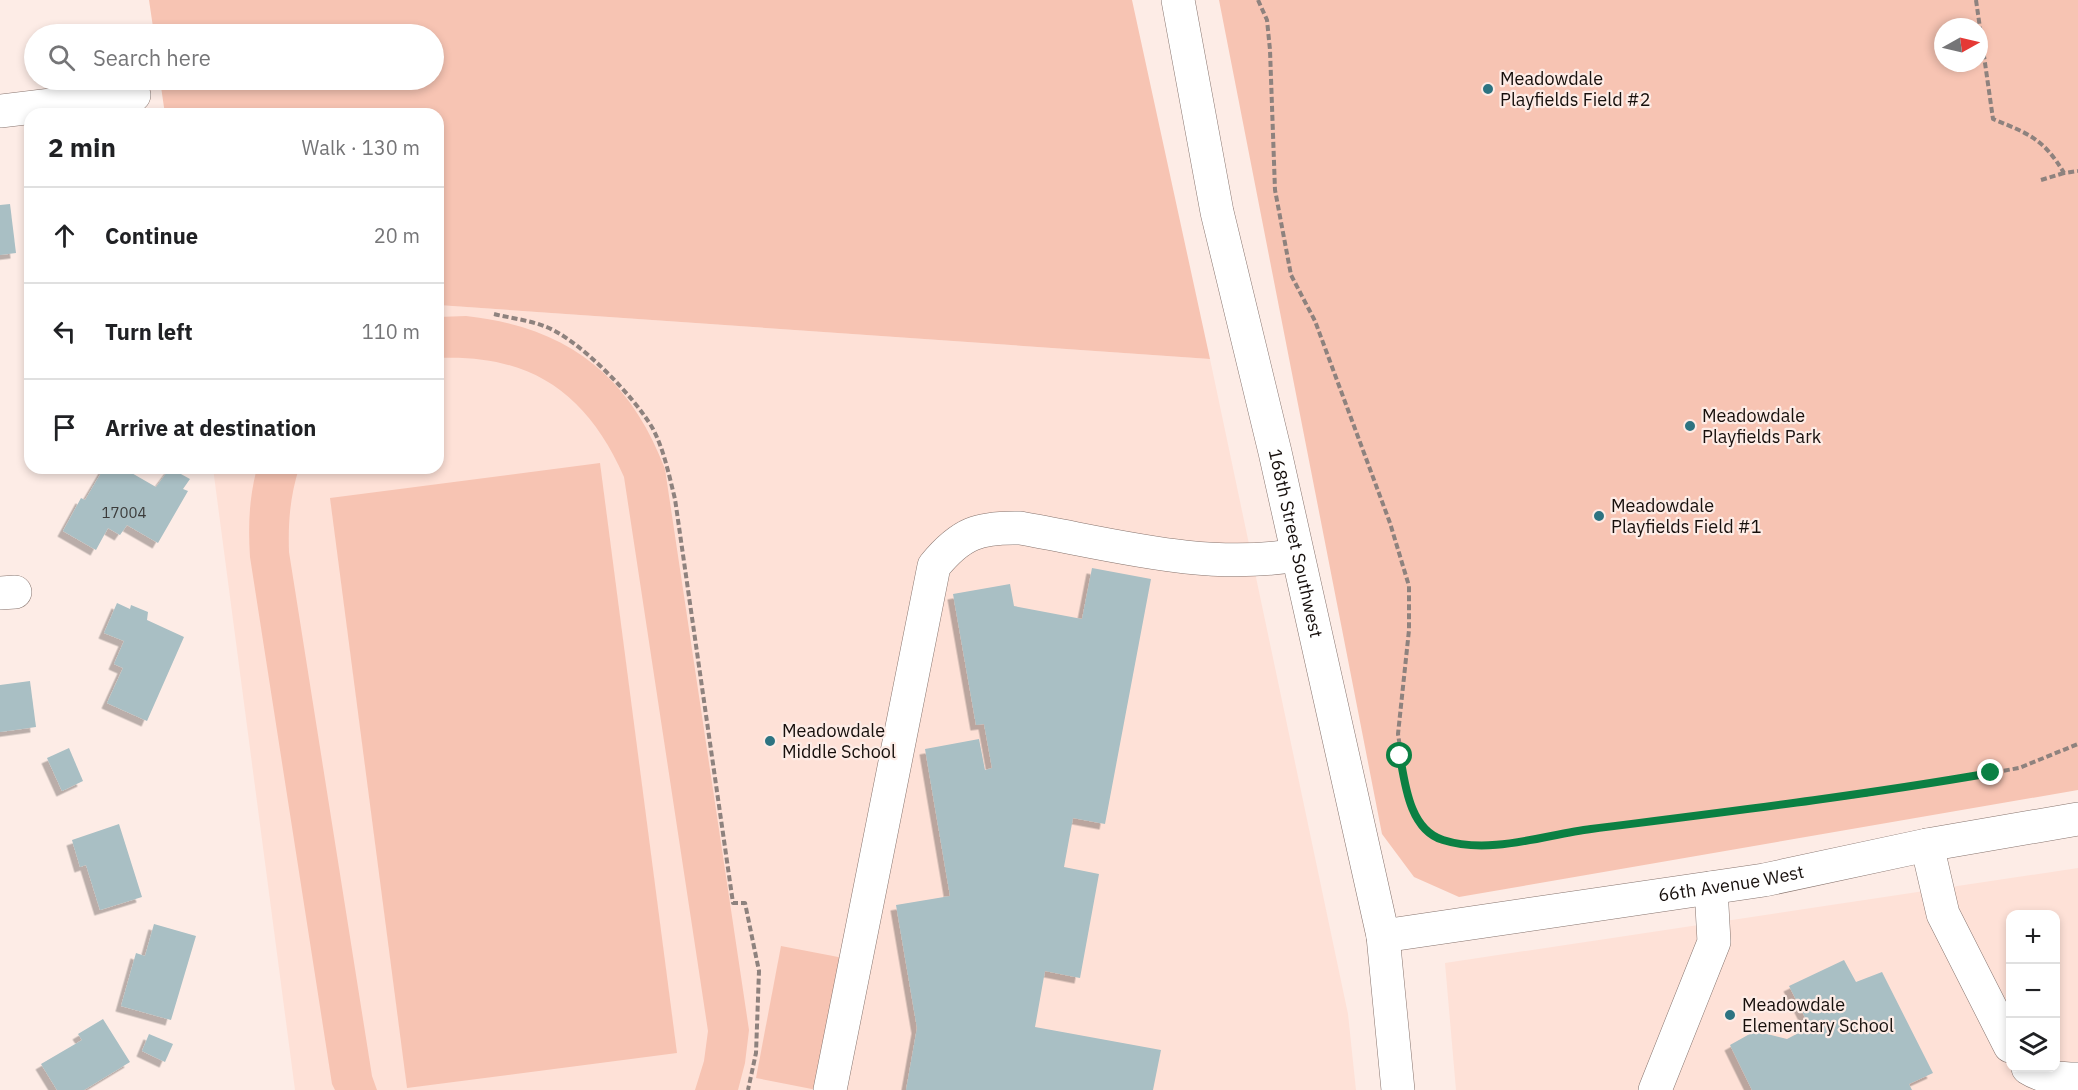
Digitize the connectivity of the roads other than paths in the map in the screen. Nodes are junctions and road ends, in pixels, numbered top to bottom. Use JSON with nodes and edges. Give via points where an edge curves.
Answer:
{"nodes":[{"id":1,"x":1178,"y":0,"type":"edge"},
{"id":2,"x":134,"y":95,"type":"dead end"},
{"id":3,"x":24,"y":108,"type":"edge"},
{"id":4,"x":25,"y":108,"type":"edge"},
{"id":5,"x":0,"y":111,"type":"edge"},
{"id":6,"x":1297,"y":555,"type":"junction"},
{"id":7,"x":2078,"y":819,"type":"edge"},
{"id":8,"x":1927,"y":845,"type":"junction"},
{"id":9,"x":1711,"y":888,"type":"junction"},
{"id":10,"x":1383,"y":936,"type":"junction"},
{"id":11,"x":2006,"y":1038,"type":"edge"},
{"id":12,"x":2035,"y":1072,"type":"edge"},
{"id":13,"x":2078,"y":1079,"type":"edge"},
{"id":14,"x":830,"y":1090,"type":"edge"},
{"id":15,"x":1398,"y":1090,"type":"edge"},
{"id":16,"x":1655,"y":1090,"type":"edge"}],
"edges":[{"from":1,"to":6,"type":"street","name":"168th Street Southwest","via":[[1217,212]]},
{"from":2,"to":4,"type":"street"},
{"from":3,"to":5,"type":"street"},
{"from":6,"to":10,"type":"street","name":"168th Street Southwest"},
{"from":6,"to":14,"type":"street","via":[[1239,562],[1204,561],[996,527],[971,533],[950,546],[934,566]]},
{"from":7,"to":8,"type":"street","name":"66th Avenue West"},
{"from":8,"to":9,"type":"street","name":"66th Avenue West"},
{"from":8,"to":11,"type":"street","via":[[1943,914]]},
{"from":9,"to":10,"type":"street","name":"66th Avenue West"},
{"from":9,"to":16,"type":"street","via":[[1713,942]]},
{"from":10,"to":15,"type":"street","name":"168th Street Southwest"},
{"from":12,"to":13,"type":"street","via":[[2058,1079]]}]}
